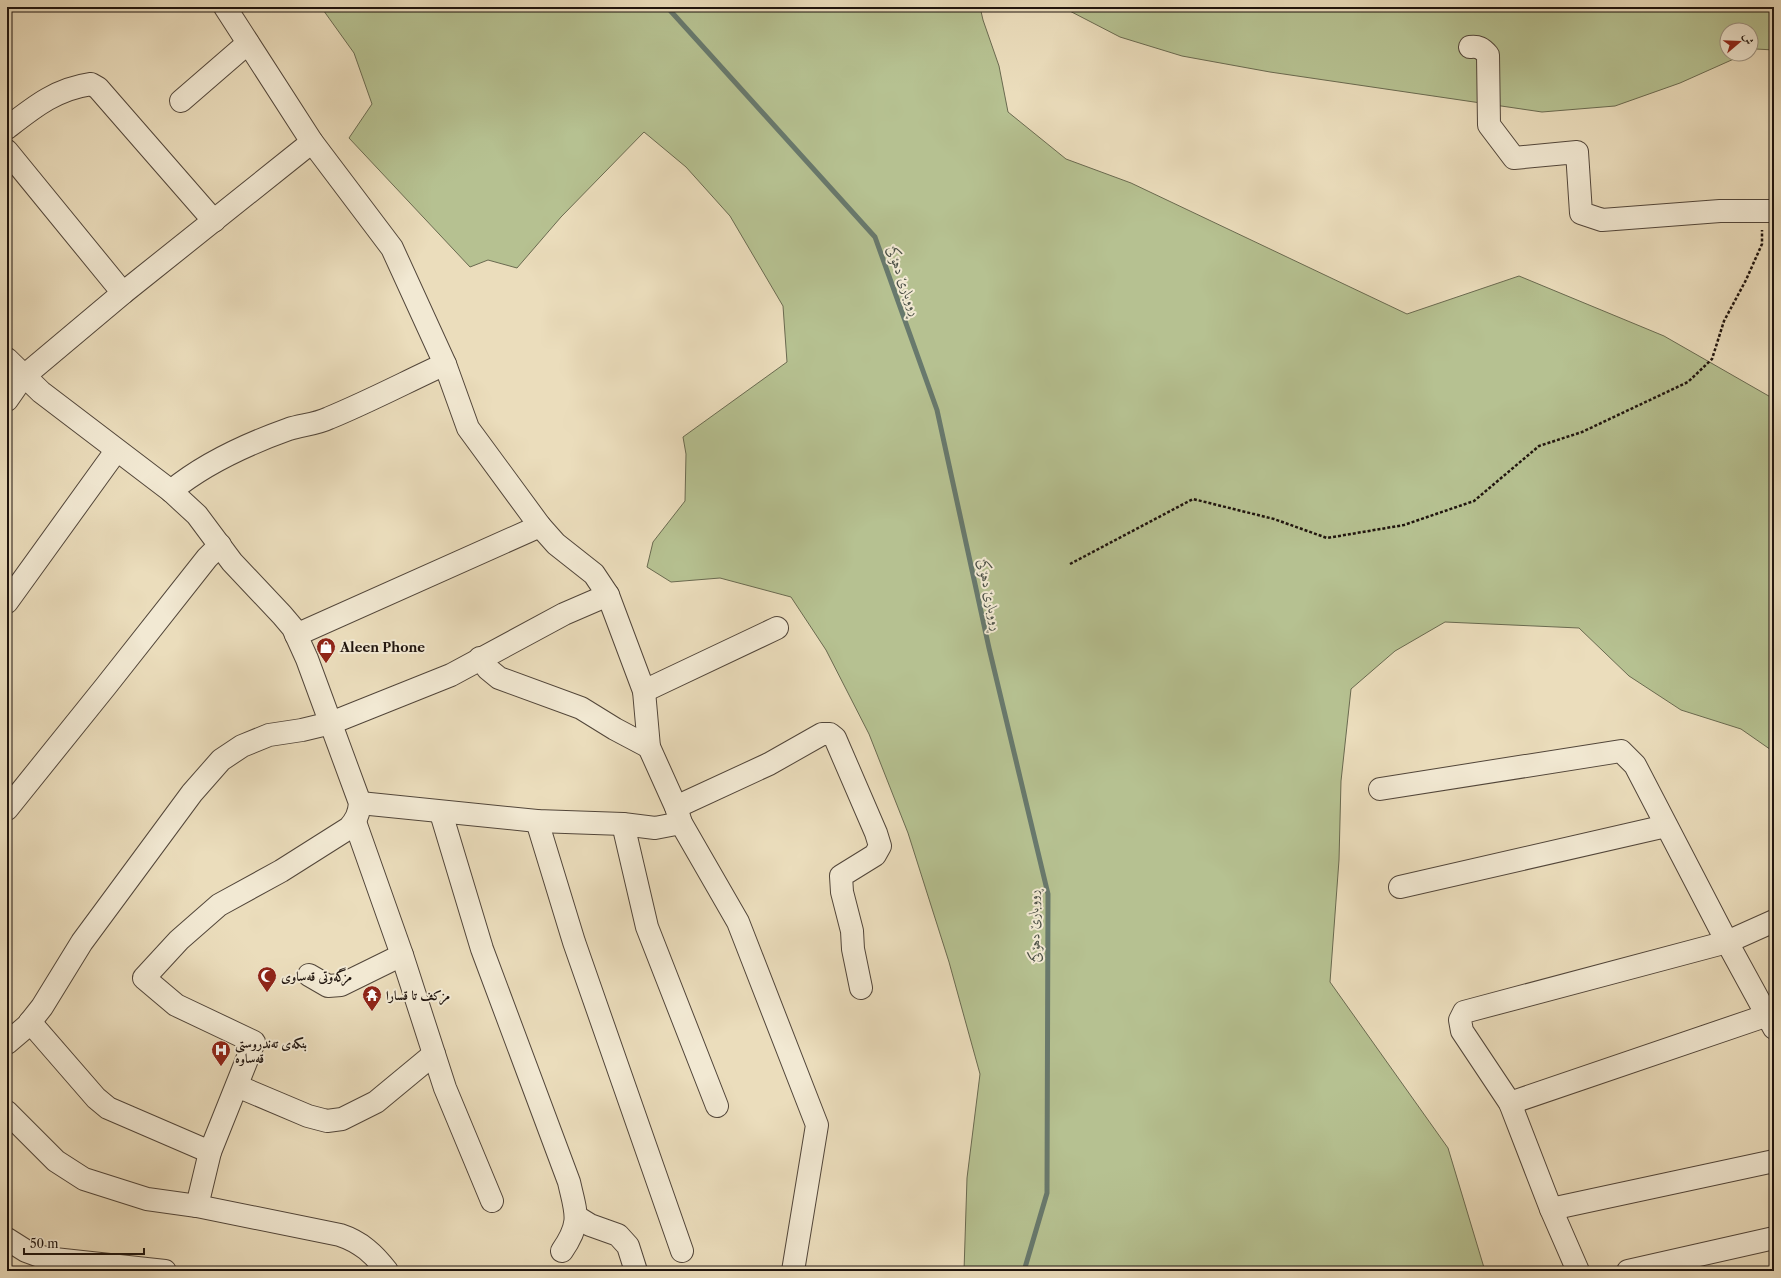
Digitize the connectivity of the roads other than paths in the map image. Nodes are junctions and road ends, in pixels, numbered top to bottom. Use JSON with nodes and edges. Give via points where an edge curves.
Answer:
{"nodes":[{"id":1,"x":225,"y":7,"type":"edge"},
{"id":2,"x":248,"y":43,"type":"junction"},
{"id":3,"x":1470,"y":47,"type":"dead end"},
{"id":4,"x":182,"y":101,"type":"dead end"},
{"id":5,"x":7,"y":128,"type":"edge"},
{"id":6,"x":312,"y":142,"type":"junction"},
{"id":7,"x":7,"y":151,"type":"edge"},
{"id":8,"x":1769,"y":211,"type":"edge"},
{"id":9,"x":214,"y":221,"type":"junction"},
{"id":10,"x":123,"y":293,"type":"junction"},
{"id":11,"x":7,"y":359,"type":"edge"},
{"id":12,"x":445,"y":364,"type":"junction"},
{"id":13,"x":23,"y":376,"type":"junction"},
{"id":14,"x":7,"y":400,"type":"edge"},
{"id":15,"x":116,"y":451,"type":"junction"},
{"id":16,"x":171,"y":491,"type":"junction"},
{"id":17,"x":540,"y":526,"type":"junction"},
{"id":18,"x":220,"y":545,"type":"junction"},
{"id":19,"x":608,"y":595,"type":"junction"},
{"id":20,"x":7,"y":602,"type":"edge"},
{"id":21,"x":777,"y":628,"type":"dead end"},
{"id":22,"x":296,"y":634,"type":"junction"},
{"id":23,"x":480,"y":658,"type":"junction"},
{"id":24,"x":644,"y":691,"type":"junction"},
{"id":25,"x":331,"y":723,"type":"junction"},
{"id":26,"x":649,"y":747,"type":"junction"},
{"id":27,"x":1380,"y":789,"type":"dead end"},
{"id":28,"x":8,"y":807,"type":"edge"},
{"id":29,"x":358,"y":812,"type":"junction"},
{"id":30,"x":441,"y":813,"type":"junction"},
{"id":31,"x":678,"y":815,"type":"junction"},
{"id":32,"x":537,"y":821,"type":"junction"},
{"id":33,"x":623,"y":824,"type":"junction"},
{"id":34,"x":1666,"y":826,"type":"junction"},
{"id":35,"x":1400,"y":887,"type":"dead end"},
{"id":36,"x":1774,"y":921,"type":"edge"},
{"id":37,"x":1727,"y":942,"type":"junction"},
{"id":38,"x":402,"y":955,"type":"junction"},
{"id":39,"x":309,"y":975,"type":"dead end"},
{"id":40,"x":861,"y":988,"type":"dead end"},
{"id":41,"x":1771,"y":1021,"type":"edge"},
{"id":42,"x":15,"y":1033,"type":"edge"},
{"id":43,"x":434,"y":1054,"type":"junction"},
{"id":44,"x":237,"y":1086,"type":"junction"},
{"id":45,"x":1510,"y":1103,"type":"junction"},
{"id":46,"x":717,"y":1106,"type":"dead end"},
{"id":47,"x":7,"y":1112,"type":"edge"},
{"id":48,"x":210,"y":1152,"type":"junction"},
{"id":49,"x":1774,"y":1161,"type":"edge"},
{"id":50,"x":492,"y":1201,"type":"dead end"},
{"id":51,"x":197,"y":1206,"type":"junction"},
{"id":52,"x":1551,"y":1209,"type":"junction"},
{"id":53,"x":577,"y":1217,"type":"junction"},
{"id":54,"x":1774,"y":1238,"type":"edge"},
{"id":55,"x":7,"y":1239,"type":"edge"},
{"id":56,"x":562,"y":1251,"type":"dead end"},
{"id":57,"x":682,"y":1251,"type":"dead end"},
{"id":58,"x":165,"y":1271,"type":"edge"},
{"id":59,"x":387,"y":1271,"type":"edge"},
{"id":60,"x":636,"y":1271,"type":"edge"},
{"id":61,"x":793,"y":1271,"type":"edge"},
{"id":62,"x":1578,"y":1271,"type":"edge"},
{"id":63,"x":1628,"y":1271,"type":"edge"}],
"edges":[{"from":1,"to":2,"type":"street"},
{"from":2,"to":4,"type":"street"},
{"from":2,"to":6,"type":"street"},
{"from":3,"to":8,"type":"street","via":[[1477,46],[1488,55],[1489,125],[1514,158],[1577,152],[1581,213],[1602,220],[1720,211]]},
{"from":5,"to":9,"type":"street","via":[[45,99],[92,84]]},
{"from":6,"to":9,"type":"street"},
{"from":6,"to":12,"type":"street","via":[[392,248]]},
{"from":7,"to":10,"type":"street"},
{"from":9,"to":10,"type":"street"},
{"from":10,"to":13,"type":"street"},
{"from":11,"to":13,"type":"street"},
{"from":12,"to":16,"type":"street","via":[[328,419],[290,429],[244,447],[187,478]]},
{"from":12,"to":17,"type":"street","via":[[468,428]]},
{"from":13,"to":14,"type":"street"},
{"from":13,"to":15,"type":"street"},
{"from":15,"to":16,"type":"street"},
{"from":15,"to":20,"type":"street"},
{"from":16,"to":18,"type":"street","via":[[197,515]]},
{"from":17,"to":19,"type":"street","via":[[556,544],[594,574]]},
{"from":17,"to":22,"type":"street"},
{"from":18,"to":22,"type":"street","via":[[279,611]]},
{"from":18,"to":28,"type":"street","via":[[206,558]]},
{"from":19,"to":23,"type":"street","via":[[564,614]]},
{"from":19,"to":24,"type":"street"},
{"from":21,"to":24,"type":"street"},
{"from":22,"to":25,"type":"street"},
{"from":23,"to":25,"type":"street","via":[[451,675]]},
{"from":23,"to":26,"type":"street","via":[[499,678],[581,708]]},
{"from":24,"to":26,"type":"street"},
{"from":25,"to":29,"type":"street"},
{"from":25,"to":42,"type":"street","via":[[270,735],[242,746],[221,760],[192,793],[82,942],[42,1007]]},
{"from":26,"to":31,"type":"street"},
{"from":27,"to":34,"type":"street","via":[[1620,751],[1635,765]]},
{"from":29,"to":30,"type":"street"},
{"from":29,"to":38,"type":"street"},
{"from":29,"to":44,"type":"street","via":[[342,832],[281,871],[219,905],[179,940],[144,978],[176,1005],[254,1042]]},
{"from":30,"to":32,"type":"street"},
{"from":30,"to":53,"type":"street","via":[[482,949],[569,1182]]},
{"from":31,"to":33,"type":"street","via":[[655,828]]},
{"from":31,"to":40,"type":"street","via":[[822,734],[830,734],[836,738],[880,846],[875,856],[841,876]]},
{"from":31,"to":61,"type":"street","via":[[738,922],[817,1125]]},
{"from":32,"to":33,"type":"street"},
{"from":32,"to":57,"type":"street","via":[[574,942]]},
{"from":33,"to":46,"type":"street","via":[[647,927]]},
{"from":34,"to":35,"type":"street"},
{"from":34,"to":37,"type":"street"},
{"from":36,"to":37,"type":"street"},
{"from":37,"to":41,"type":"street"},
{"from":37,"to":45,"type":"street","via":[[1464,1012],[1460,1020],[1462,1032]]},
{"from":38,"to":39,"type":"street","via":[[341,985],[328,986]]},
{"from":38,"to":43,"type":"street"},
{"from":41,"to":45,"type":"street"},
{"from":42,"to":48,"type":"street","via":[[108,1108]]},
{"from":43,"to":44,"type":"street","via":[[376,1102],[342,1119],[327,1121],[308,1116]]},
{"from":43,"to":50,"type":"street","via":[[445,1088]]},
{"from":44,"to":48,"type":"street"},
{"from":45,"to":52,"type":"street"},
{"from":47,"to":51,"type":"street","via":[[56,1161],[84,1179],[147,1199]]},
{"from":48,"to":51,"type":"street"},
{"from":49,"to":52,"type":"street"},
{"from":51,"to":59,"type":"street","via":[[352,1239],[366,1247]]},
{"from":52,"to":62,"type":"street"},
{"from":53,"to":56,"type":"street","via":[[572,1236]]},
{"from":53,"to":60,"type":"street","via":[[590,1225],[618,1235],[628,1246]]},
{"from":54,"to":63,"type":"street"},
{"from":55,"to":58,"type":"street","via":[[26,1251],[45,1258]]}]}
